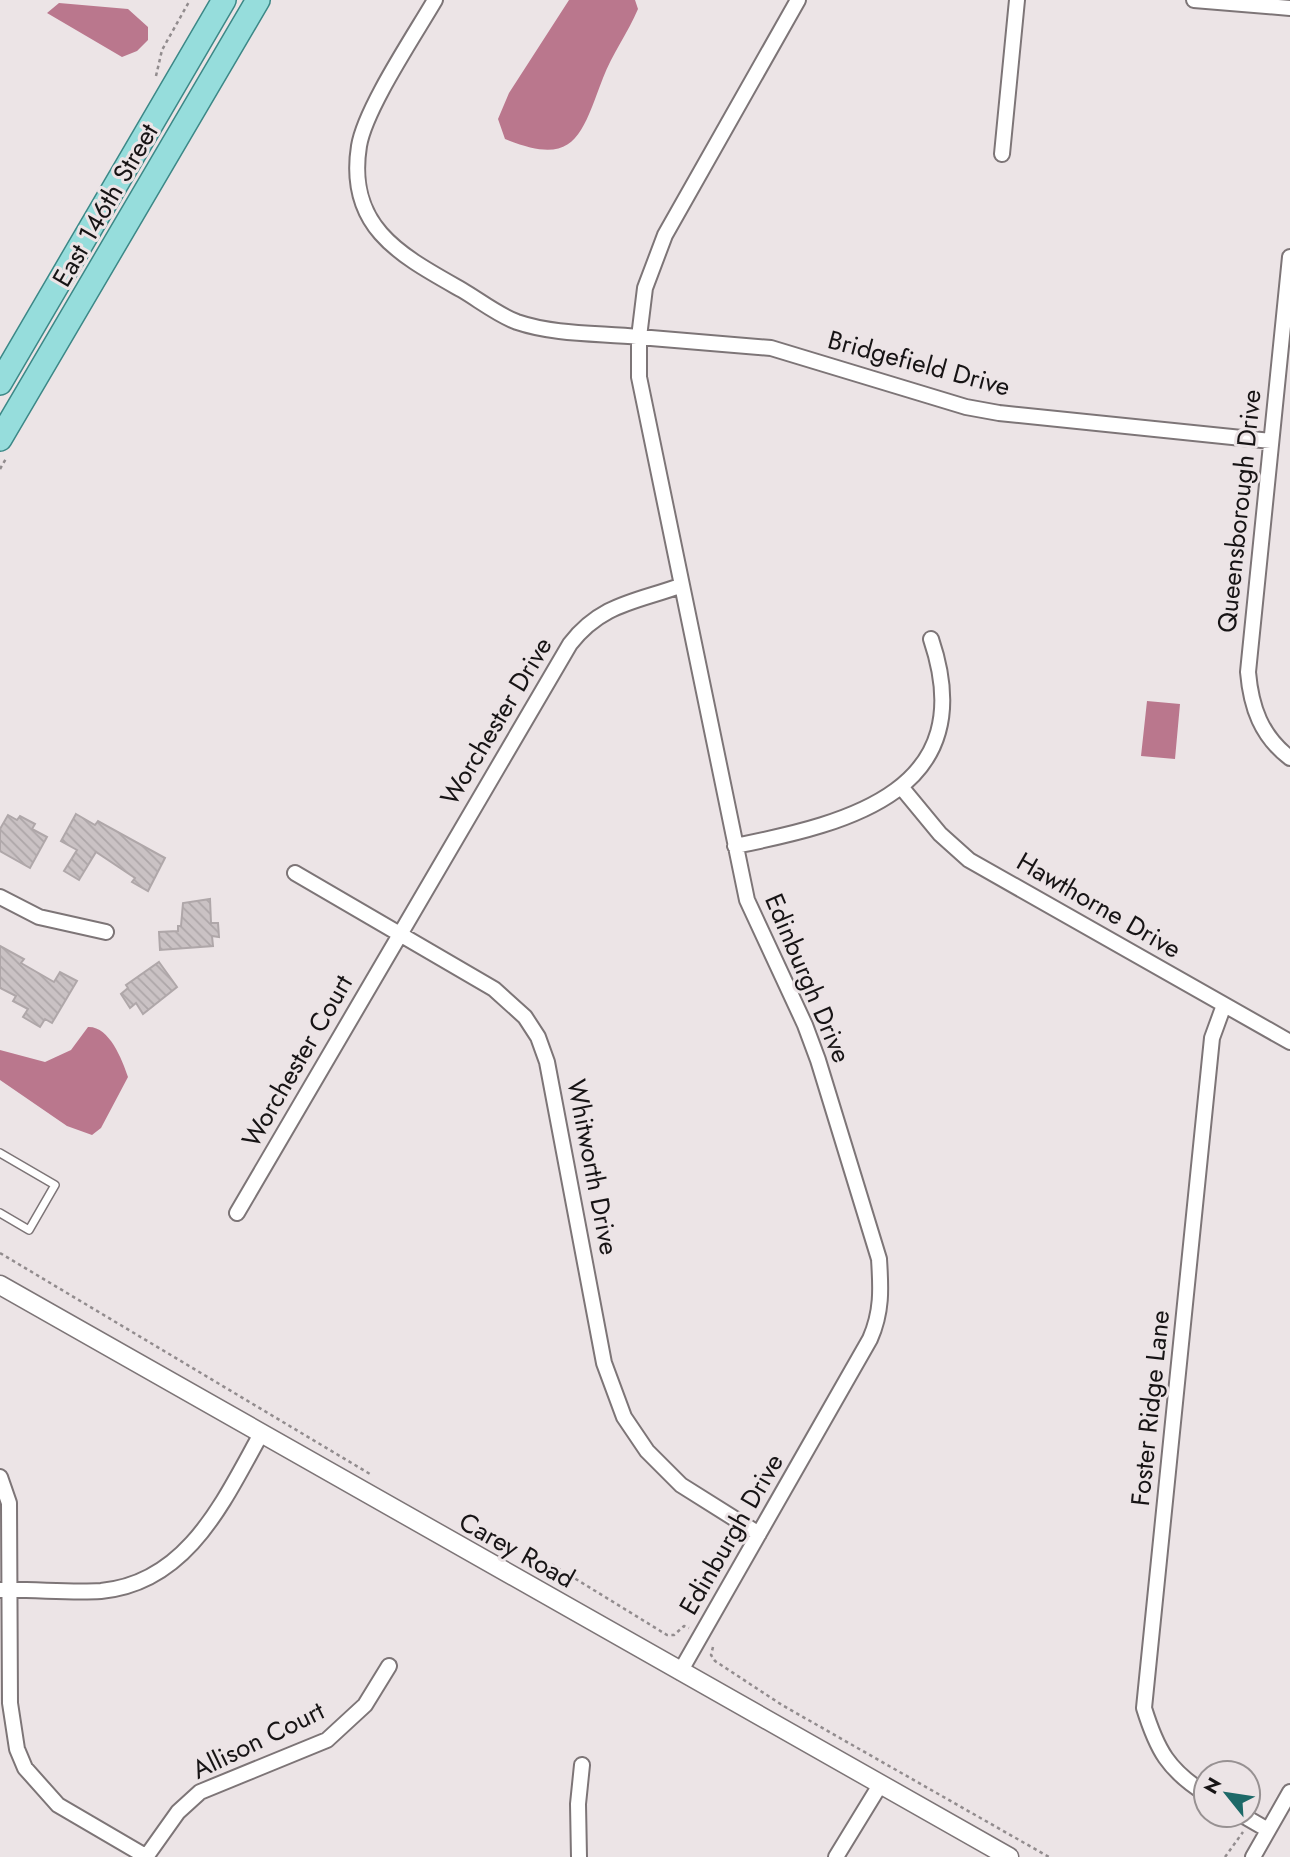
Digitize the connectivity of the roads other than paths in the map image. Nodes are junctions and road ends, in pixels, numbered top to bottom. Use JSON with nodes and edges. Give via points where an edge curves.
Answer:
{"nodes":[{"id":1,"x":224,"y":0,"type":"edge"},
{"id":2,"x":258,"y":0,"type":"edge"},
{"id":3,"x":435,"y":0,"type":"edge"},
{"id":4,"x":798,"y":0,"type":"edge"},
{"id":5,"x":1017,"y":0,"type":"edge"},
{"id":6,"x":1194,"y":0,"type":"edge"},
{"id":7,"x":1290,"y":8,"type":"edge"},
{"id":8,"x":1002,"y":154,"type":"dead end"},
{"id":9,"x":1290,"y":257,"type":"edge"},
{"id":10,"x":639,"y":337,"type":"junction"},
{"id":11,"x":0,"y":383,"type":"edge"},
{"id":12,"x":0,"y":439,"type":"edge"},
{"id":13,"x":1271,"y":441,"type":"junction"},
{"id":14,"x":680,"y":586,"type":"junction"},
{"id":15,"x":931,"y":639,"type":"dead end"},
{"id":16,"x":1290,"y":758,"type":"edge"},
{"id":17,"x":902,"y":788,"type":"junction"},
{"id":18,"x":735,"y":846,"type":"junction"},
{"id":19,"x":295,"y":873,"type":"dead end"},
{"id":20,"x":0,"y":897,"type":"edge"},
{"id":21,"x":106,"y":932,"type":"dead end"},
{"id":22,"x":400,"y":934,"type":"junction"},
{"id":23,"x":1224,"y":1005,"type":"junction"},
{"id":24,"x":1290,"y":1042,"type":"edge"},
{"id":25,"x":0,"y":1153,"type":"edge"},
{"id":26,"x":0,"y":1213,"type":"edge"},
{"id":27,"x":237,"y":1213,"type":"dead end"},
{"id":28,"x":0,"y":1285,"type":"edge"},
{"id":29,"x":261,"y":1434,"type":"junction"},
{"id":30,"x":0,"y":1477,"type":"edge"},
{"id":31,"x":759,"y":1534,"type":"junction"},
{"id":32,"x":5,"y":1590,"type":"edge"},
{"id":33,"x":389,"y":1666,"type":"dead end"},
{"id":34,"x":680,"y":1672,"type":"junction"},
{"id":35,"x":582,"y":1765,"type":"dead end"},
{"id":36,"x":1192,"y":1783,"type":"edge"},
{"id":37,"x":880,"y":1785,"type":"junction"},
{"id":38,"x":1290,"y":1792,"type":"edge"},
{"id":39,"x":1262,"y":1827,"type":"edge"},
{"id":40,"x":1268,"y":1830,"type":"junction"},
{"id":41,"x":146,"y":1857,"type":"edge"},
{"id":42,"x":579,"y":1857,"type":"edge"},
{"id":43,"x":836,"y":1857,"type":"edge"},
{"id":44,"x":1009,"y":1857,"type":"edge"},
{"id":45,"x":1253,"y":1857,"type":"edge"}],
"edges":[{"from":1,"to":11,"type":"main road","name":"East 146th Street"},
{"from":2,"to":12,"type":"main road","name":"East 146th Street"},
{"from":3,"to":10,"type":"street","name":"Bridgefield Drive","via":[[363,130],[357,168],[363,204],[372,220],[399,254],[516,321],[544,329]]},
{"from":4,"to":10,"type":"street","name":"Edinburgh Drive","via":[[665,234],[645,288]]},
{"from":5,"to":8,"type":"street"},
{"from":6,"to":7,"type":"street"},
{"from":9,"to":13,"type":"street","name":"Queensborough Drive"},
{"from":10,"to":13,"type":"street","name":"Bridgefield Drive","via":[[771,348],[999,413]]},
{"from":10,"to":14,"type":"street","name":"Edinburgh Drive","via":[[639,377]]},
{"from":13,"to":16,"type":"street","name":"Queensborough Drive","via":[[1248,672],[1251,701],[1261,725]]},
{"from":14,"to":18,"type":"street","name":"Edinburgh Drive"},
{"from":14,"to":22,"type":"street","name":"Worchester Drive","via":[[610,607],[581,630]]},
{"from":15,"to":17,"type":"street","via":[[942,674],[941,718],[926,758]]},
{"from":17,"to":18,"type":"street","via":[[845,819]]},
{"from":17,"to":23,"type":"street","name":"Hawthorne Drive","via":[[940,834],[969,860]]},
{"from":18,"to":31,"type":"street","name":"Edinburgh Drive","via":[[747,900],[818,1060],[878,1259],[881,1285],[878,1321],[870,1339]]},
{"from":19,"to":22,"type":"street","name":"Whitworth Drive"},
{"from":20,"to":21,"type":"street","via":[[39,917]]},
{"from":22,"to":27,"type":"street","name":"Worchester Court"},
{"from":22,"to":31,"type":"street","name":"Whitworth Drive","via":[[494,989],[525,1017],[538,1037],[558,1114],[604,1363],[624,1417],[647,1451],[681,1485]]},
{"from":23,"to":24,"type":"street","name":"Hawthorne Drive"},
{"from":23,"to":36,"type":"street","name":"Foster Ridge Lane","via":[[1212,1038],[1144,1708],[1167,1762]]},
{"from":25,"to":26,"type":"lane","via":[[55,1185],[29,1230]]},
{"from":28,"to":29,"type":"street","name":"Carey Road"},
{"from":29,"to":32,"type":"street","via":[[197,1540],[166,1568],[144,1580],[103,1590]]},
{"from":29,"to":34,"type":"street","name":"Carey Road"},
{"from":30,"to":32,"type":"street","via":[[9,1503]]},
{"from":31,"to":34,"type":"street","name":"Edinburgh Drive"},
{"from":32,"to":41,"type":"street","via":[[13,1731],[25,1768],[58,1805]]},
{"from":33,"to":41,"type":"street","name":"Allison Court","via":[[365,1705],[327,1740],[200,1792],[178,1812]]},
{"from":34,"to":37,"type":"street","name":"Carey Road"},
{"from":35,"to":42,"type":"street"},
{"from":37,"to":43,"type":"street"},
{"from":37,"to":44,"type":"street","name":"Carey Road"},
{"from":38,"to":40,"type":"street"},
{"from":39,"to":40,"type":"street"},
{"from":40,"to":45,"type":"street"}]}
